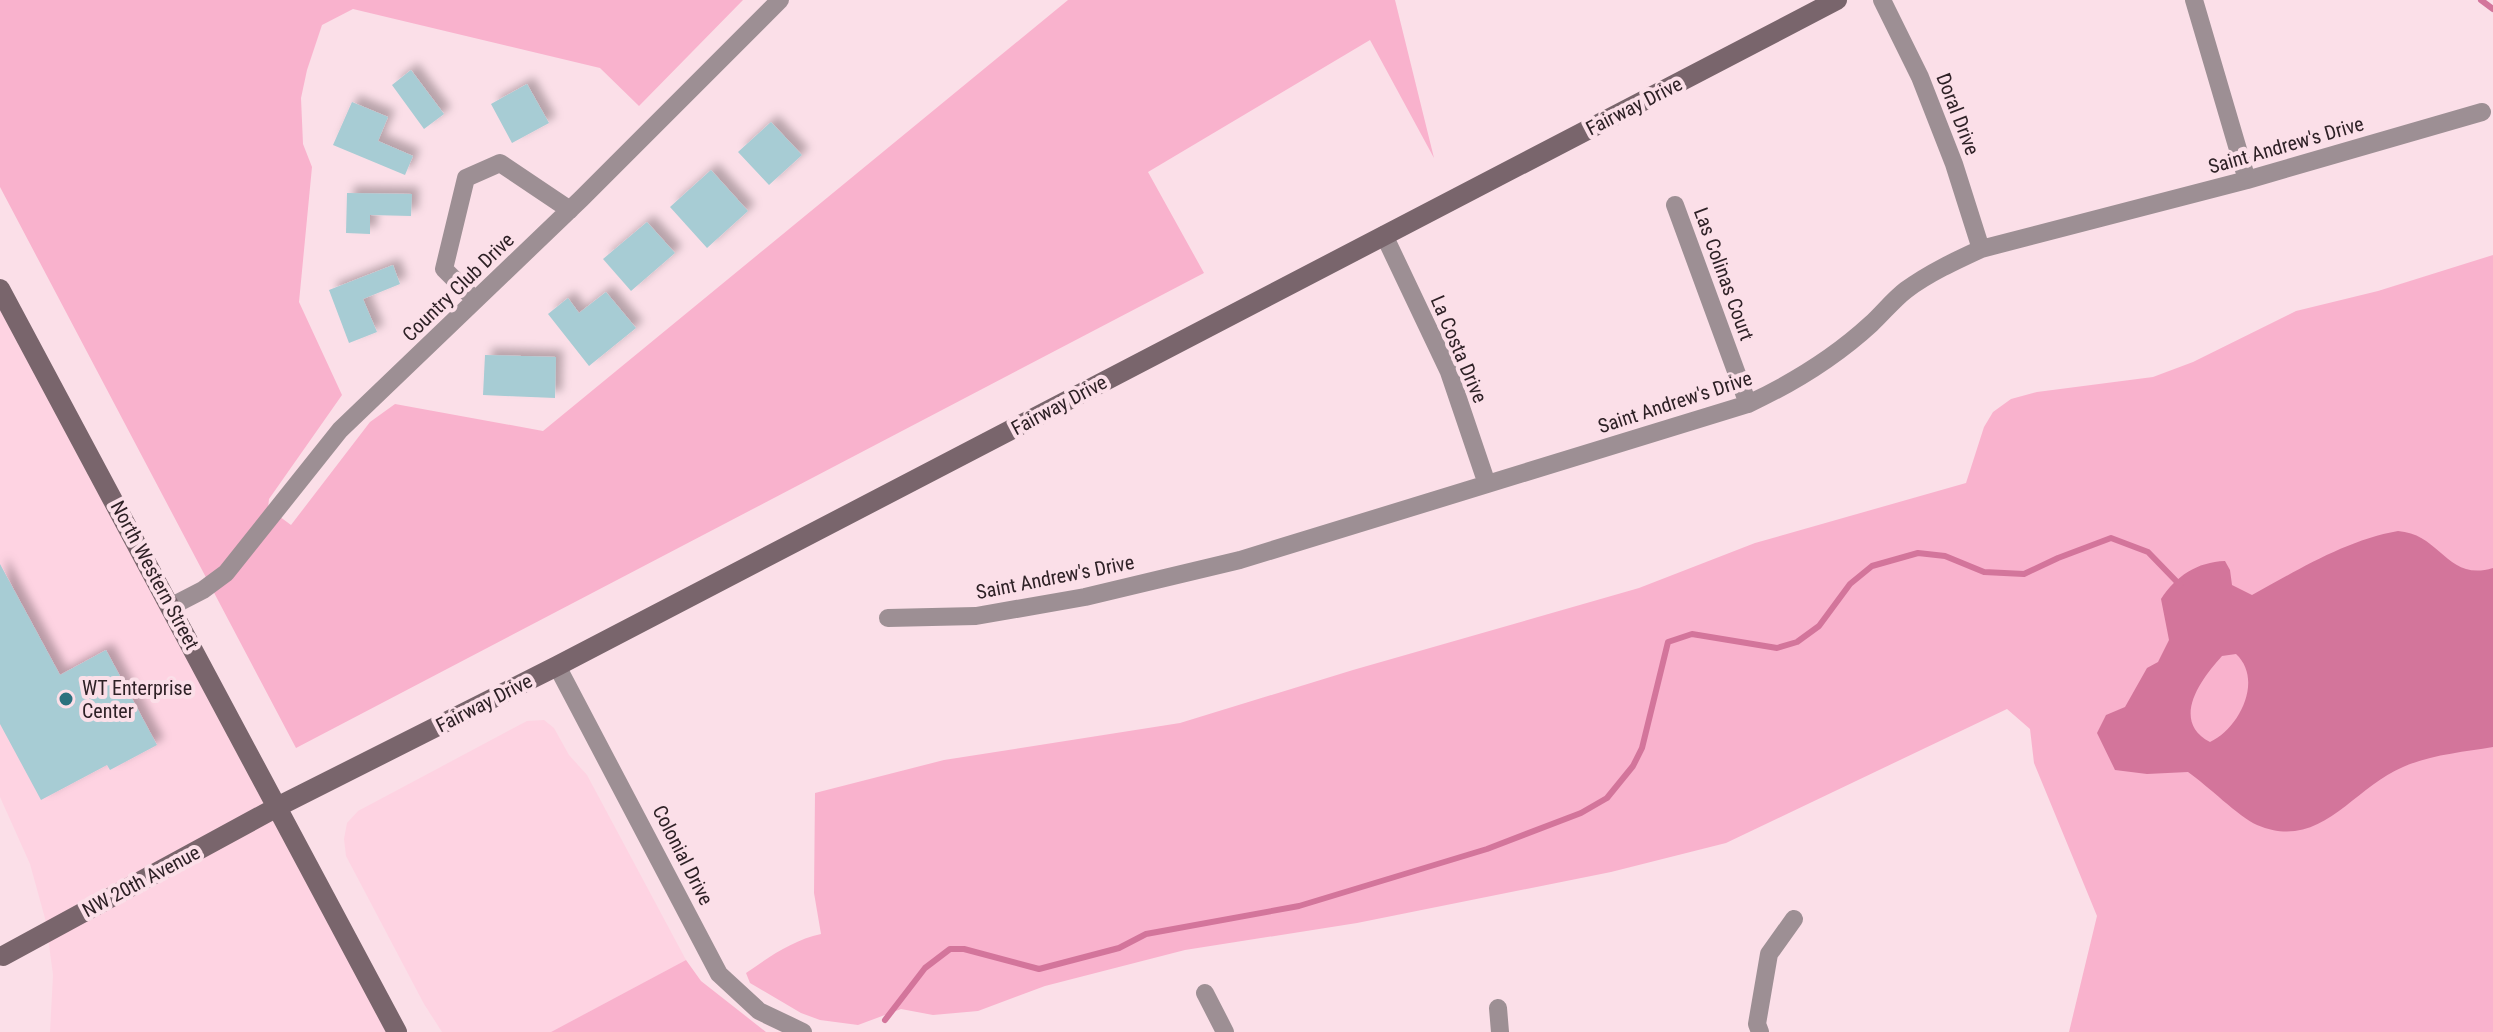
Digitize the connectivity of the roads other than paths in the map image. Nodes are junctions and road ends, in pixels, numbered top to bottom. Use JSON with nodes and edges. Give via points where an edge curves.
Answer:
{"nodes":[{"id":1,"x":780,"y":0,"type":"edge"},
{"id":2,"x":1837,"y":0,"type":"edge"},
{"id":3,"x":1882,"y":0,"type":"edge"},
{"id":4,"x":2194,"y":0,"type":"edge"},
{"id":5,"x":2482,"y":112,"type":"dead end"},
{"id":6,"x":2247,"y":180,"type":"junction"},
{"id":7,"x":1675,"y":205,"type":"dead end"},
{"id":8,"x":570,"y":210,"type":"junction"},
{"id":9,"x":1384,"y":235,"type":"junction"},
{"id":10,"x":1981,"y":249,"type":"junction"},
{"id":11,"x":0,"y":289,"type":"edge"},
{"id":12,"x":475,"y":300,"type":"junction"},
{"id":13,"x":1748,"y":404,"type":"junction"},
{"id":14,"x":1487,"y":484,"type":"junction"},
{"id":15,"x":172,"y":606,"type":"junction"},
{"id":16,"x":888,"y":618,"type":"dead end"},
{"id":17,"x":557,"y":666,"type":"junction"},
{"id":18,"x":279,"y":806,"type":"junction"},
{"id":19,"x":1794,"y":919,"type":"dead end"},
{"id":20,"x":3,"y":956,"type":"dead end"},
{"id":21,"x":1205,"y":993,"type":"dead end"},
{"id":22,"x":1498,"y":1008,"type":"dead end"},
{"id":23,"x":397,"y":1032,"type":"edge"},
{"id":24,"x":803,"y":1032,"type":"edge"},
{"id":25,"x":1225,"y":1032,"type":"edge"},
{"id":26,"x":1500,"y":1032,"type":"edge"},
{"id":27,"x":1760,"y":1032,"type":"edge"}],
"edges":[{"from":1,"to":8,"type":"street","name":"Country Club Drive"},
{"from":2,"to":9,"type":"main road","name":"Fairway Drive"},
{"from":3,"to":10,"type":"street","name":"Doral Drive","via":[[1920,77]]},
{"from":4,"to":6,"type":"street"},
{"from":5,"to":6,"type":"street","name":"Saint Andrew's Drive"},
{"from":6,"to":10,"type":"street","name":"Saint Andrew's Drive"},
{"from":7,"to":13,"type":"street","name":"Las Colinas Court"},
{"from":8,"to":12,"type":"street","name":"Country Club Drive"},
{"from":8,"to":12,"type":"street","via":[[500,163],[466,178],[444,269]]},
{"from":9,"to":14,"type":"street","name":"La Costa Drive","via":[[1449,372]]},
{"from":9,"to":17,"type":"main road","name":"Fairway Drive"},
{"from":10,"to":13,"type":"street","name":"Saint Andrew's Drive","via":[[1904,291],[1833,356]]},
{"from":11,"to":15,"type":"main road","name":"North Western Street"},
{"from":12,"to":15,"type":"street","name":"Country Club Drive","via":[[340,430],[226,573]]},
{"from":13,"to":14,"type":"street","name":"Saint Andrew's Drive"},
{"from":14,"to":16,"type":"street","name":"Saint Andrew's Drive","via":[[1240,560],[1085,597],[976,616]]},
{"from":15,"to":18,"type":"main road","name":"North Western Street"},
{"from":17,"to":18,"type":"main road","name":"Fairway Drive"},
{"from":17,"to":24,"type":"street","name":"Colonial Drive","via":[[719,974],[759,1011]]},
{"from":18,"to":20,"type":"main road","name":"NW 20th Avenue"},
{"from":18,"to":23,"type":"main road","name":"North Western Street"},
{"from":19,"to":27,"type":"street","via":[[1769,954]]},
{"from":21,"to":25,"type":"street"},
{"from":22,"to":26,"type":"street"}]}
